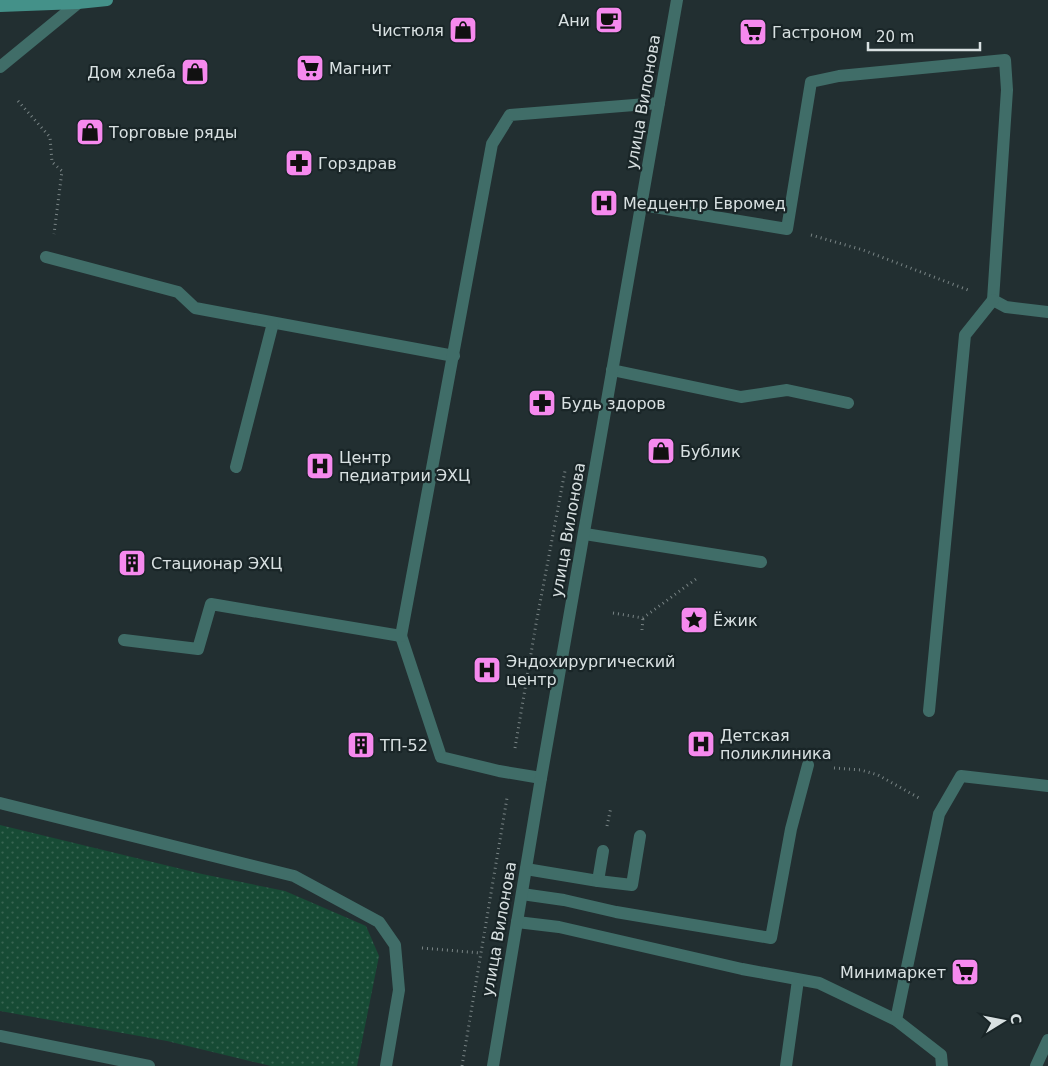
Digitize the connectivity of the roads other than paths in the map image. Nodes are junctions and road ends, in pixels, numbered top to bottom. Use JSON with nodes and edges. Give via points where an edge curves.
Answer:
{"nodes":[{"id":1,"x":107,"y":0,"type":"edge"},
{"id":2,"x":678,"y":0,"type":"edge"},
{"id":3,"x":78,"y":4,"type":"junction"},
{"id":4,"x":0,"y":6,"type":"edge"},
{"id":5,"x":0,"y":67,"type":"edge"},
{"id":6,"x":659,"y":104,"type":"junction"},
{"id":7,"x":642,"y":206,"type":"junction"},
{"id":8,"x":48,"y":257,"type":"road end"},
{"id":9,"x":993,"y":300,"type":"junction"},
{"id":10,"x":1048,"y":312,"type":"edge"},
{"id":11,"x":273,"y":322,"type":"junction"},
{"id":12,"x":454,"y":356,"type":"junction"},
{"id":13,"x":612,"y":370,"type":"junction"},
{"id":14,"x":848,"y":403,"type":"dead end"},
{"id":15,"x":236,"y":467,"type":"dead end"},
{"id":16,"x":584,"y":534,"type":"junction"},
{"id":17,"x":761,"y":562,"type":"dead end"},
{"id":18,"x":401,"y":636,"type":"junction"},
{"id":19,"x":124,"y":640,"type":"dead end"},
{"id":20,"x":929,"y":711,"type":"dead end"},
{"id":21,"x":808,"y":765,"type":"road end"},
{"id":22,"x":541,"y":778,"type":"junction"},
{"id":23,"x":1048,"y":786,"type":"edge"},
{"id":24,"x":0,"y":803,"type":"edge"},
{"id":25,"x":640,"y":836,"type":"dead end"},
{"id":26,"x":603,"y":851,"type":"dead end"},
{"id":27,"x":526,"y":869,"type":"junction"},
{"id":28,"x":598,"y":881,"type":"junction"},
{"id":29,"x":522,"y":894,"type":"junction"},
{"id":30,"x":517,"y":922,"type":"junction"},
{"id":31,"x":798,"y":980,"type":"junction"},
{"id":32,"x":896,"y":1020,"type":"junction"},
{"id":33,"x":0,"y":1036,"type":"edge"},
{"id":34,"x":1048,"y":1040,"type":"edge"},
{"id":35,"x":148,"y":1066,"type":"edge"},
{"id":36,"x":386,"y":1066,"type":"edge"},
{"id":37,"x":493,"y":1066,"type":"edge"},
{"id":38,"x":786,"y":1066,"type":"edge"},
{"id":39,"x":942,"y":1066,"type":"edge"},
{"id":40,"x":1036,"y":1066,"type":"edge"}],
"edges":[{"from":1,"to":3,"type":"main road"},
{"from":2,"to":6,"type":"street","name":"улица Вилонова"},
{"from":3,"to":4,"type":"main road"},
{"from":3,"to":5,"type":"street"},
{"from":6,"to":7,"type":"street","name":"улица Вилонова"},
{"from":6,"to":12,"type":"street","via":[[510,115],[492,144]]},
{"from":7,"to":9,"type":"street","via":[[787,228],[811,82],[839,76],[1005,60],[1007,90]]},
{"from":7,"to":13,"type":"street","name":"улица Вилонова"},
{"from":8,"to":11,"type":"street","via":[[178,292],[195,308]]},
{"from":9,"to":10,"type":"street","via":[[1006,307]]},
{"from":9,"to":20,"type":"street","via":[[965,335]]},
{"from":11,"to":12,"type":"street"},
{"from":11,"to":15,"type":"street"},
{"from":12,"to":18,"type":"street"},
{"from":13,"to":14,"type":"street","via":[[741,397],[787,390]]},
{"from":13,"to":16,"type":"street","name":"улица Вилонова"},
{"from":16,"to":17,"type":"street"},
{"from":16,"to":22,"type":"street","name":"улица Вилонова"},
{"from":18,"to":19,"type":"street","via":[[211,604],[198,649]]},
{"from":18,"to":22,"type":"street","via":[[441,757]]},
{"from":21,"to":29,"type":"street","via":[[791,830],[771,938]]},
{"from":22,"to":27,"type":"street","name":"улица Вилонова"},
{"from":23,"to":32,"type":"street","via":[[961,776],[938,814]]},
{"from":24,"to":36,"type":"street","via":[[294,876],[379,922],[395,945],[399,990]]},
{"from":25,"to":28,"type":"street","via":[[632,885]]},
{"from":26,"to":28,"type":"street"},
{"from":27,"to":28,"type":"street"},
{"from":27,"to":29,"type":"street","name":"улица Вилонова"},
{"from":29,"to":30,"type":"street","name":"улица Вилонова"},
{"from":30,"to":31,"type":"street","via":[[559,927]]},
{"from":30,"to":37,"type":"street","name":"улица Вилонова"},
{"from":31,"to":32,"type":"street","via":[[819,983]]},
{"from":31,"to":38,"type":"street"},
{"from":32,"to":39,"type":"street","via":[[941,1055]]},
{"from":33,"to":35,"type":"street"},
{"from":34,"to":40,"type":"street"}]}
